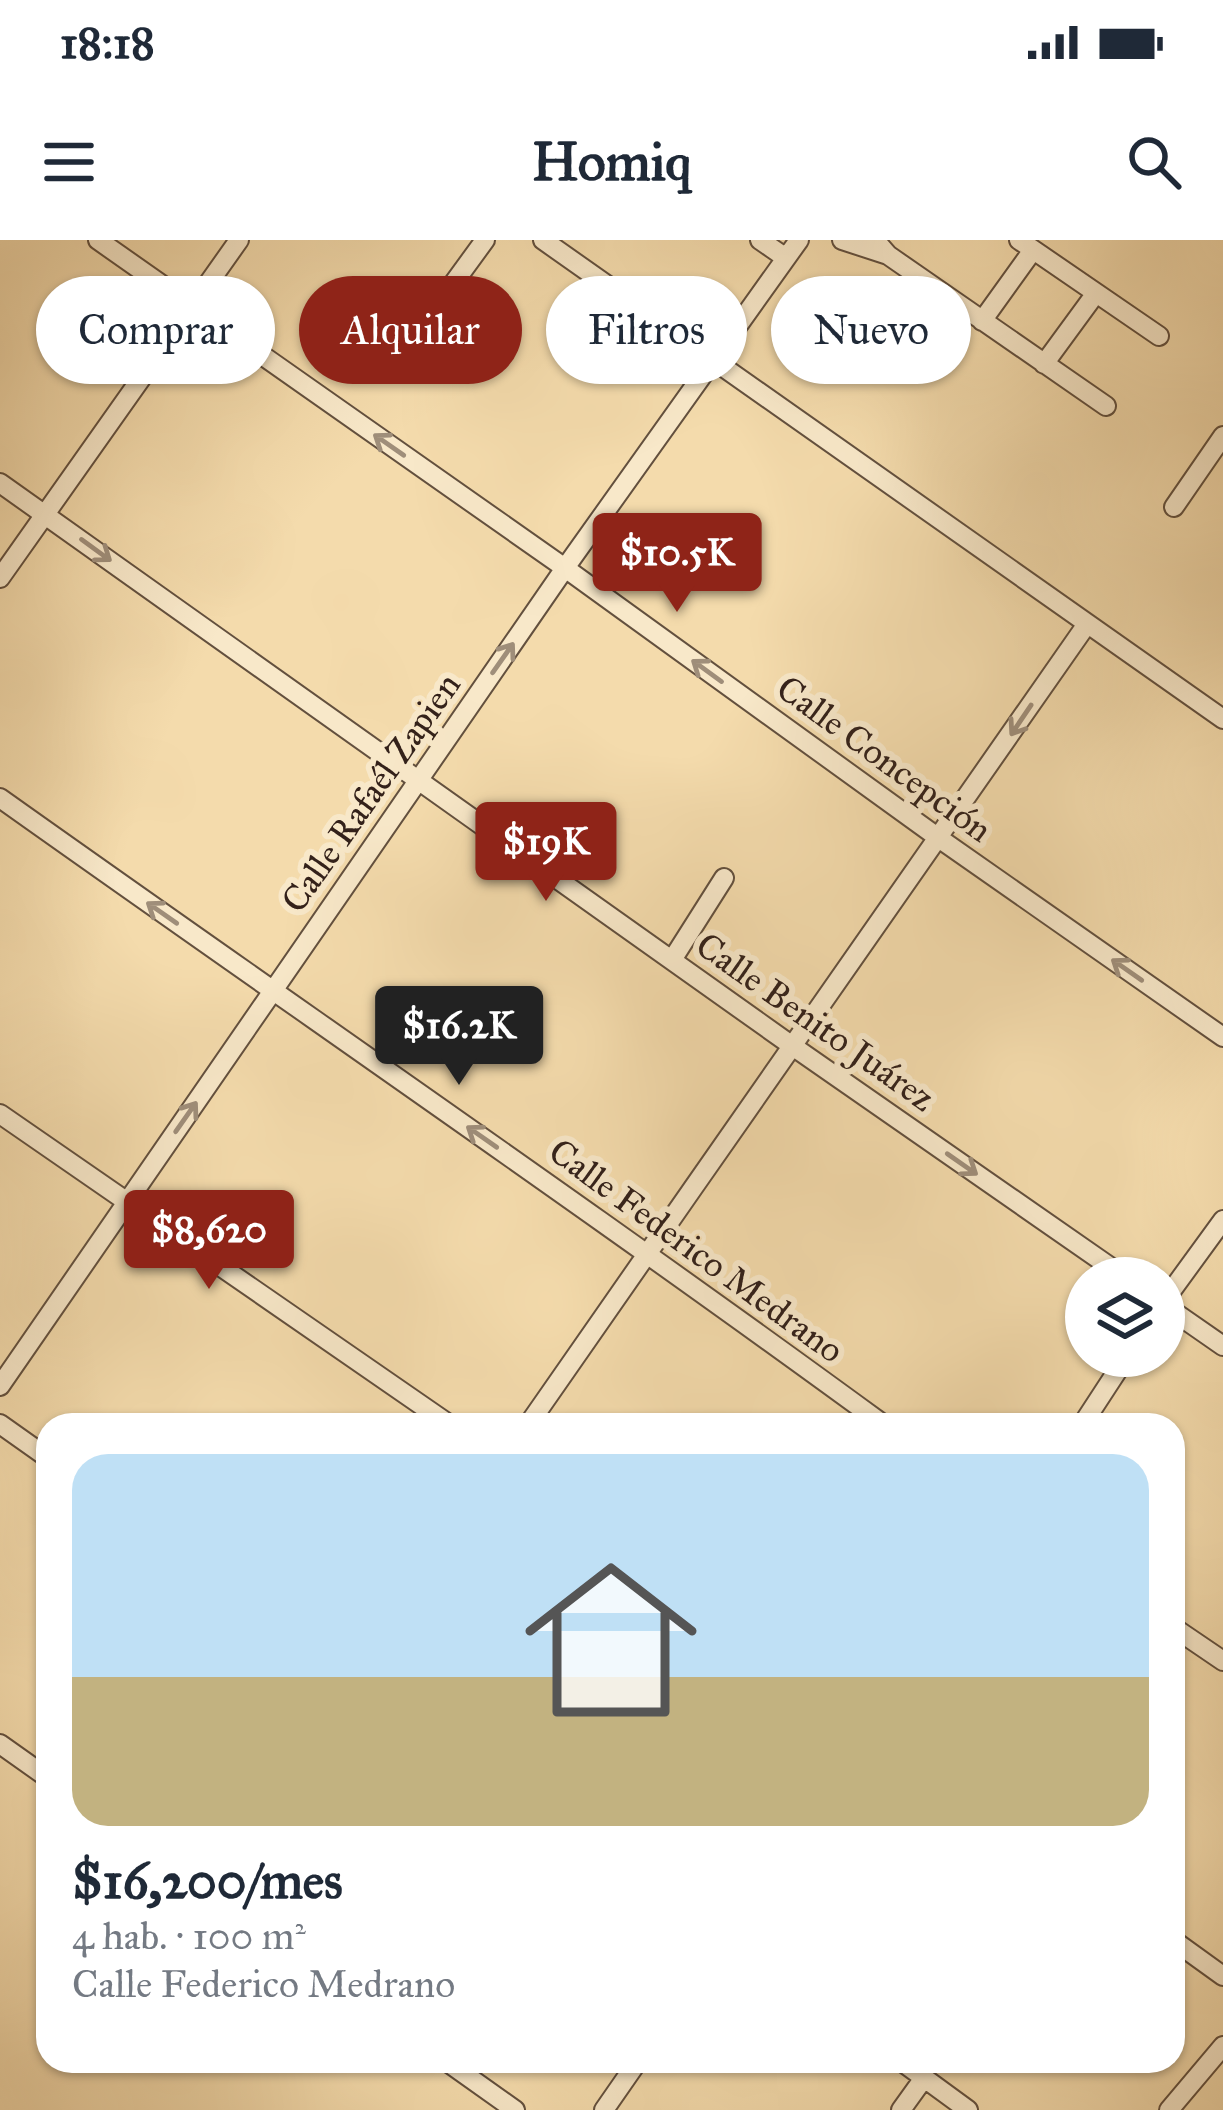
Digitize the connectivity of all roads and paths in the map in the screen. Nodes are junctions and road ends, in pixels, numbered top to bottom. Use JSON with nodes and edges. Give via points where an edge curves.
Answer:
{"nodes":[{"id":1,"x":98,"y":240,"type":"edge"},
{"id":2,"x":239,"y":240,"type":"edge"},
{"id":3,"x":485,"y":240,"type":"edge"},
{"id":4,"x":543,"y":240,"type":"edge"},
{"id":5,"x":760,"y":240,"type":"edge"},
{"id":6,"x":799,"y":240,"type":"edge"},
{"id":7,"x":842,"y":240,"type":"edge"},
{"id":8,"x":1026,"y":245,"type":"edge"},
{"id":9,"x":882,"y":248,"type":"edge"},
{"id":10,"x":786,"y":258,"type":"junction"},
{"id":11,"x":147,"y":276,"type":"edge"},
{"id":12,"x":213,"y":276,"type":"edge"},
{"id":13,"x":459,"y":276,"type":"edge"},
{"id":14,"x":594,"y":276,"type":"edge"},
{"id":15,"x":1096,"y":293,"type":"junction"},
{"id":16,"x":747,"y":313,"type":"edge"},
{"id":17,"x":982,"y":321,"type":"junction"},
{"id":18,"x":1160,"y":336,"type":"dead end"},
{"id":19,"x":1045,"y":364,"type":"junction"},
{"id":20,"x":275,"y":366,"type":"edge"},
{"id":21,"x":136,"y":384,"type":"edge"},
{"id":22,"x":697,"y":384,"type":"edge"},
{"id":23,"x":746,"y":384,"type":"edge"},
{"id":24,"x":1106,"y":406,"type":"dead end"},
{"id":25,"x":1223,"y":436,"type":"edge"},
{"id":26,"x":0,"y":483,"type":"edge"},
{"id":27,"x":1174,"y":507,"type":"dead end"},
{"id":28,"x":45,"y":514,"type":"junction"},
{"id":29,"x":565,"y":568,"type":"junction"},
{"id":30,"x":0,"y":578,"type":"edge"},
{"id":31,"x":1087,"y":624,"type":"junction"},
{"id":32,"x":1223,"y":719,"type":"edge"},
{"id":33,"x":418,"y":780,"type":"junction"},
{"id":34,"x":0,"y":798,"type":"edge"},
{"id":35,"x":940,"y":839,"type":"junction"},
{"id":36,"x":724,"y":878,"type":"dead end"},
{"id":37,"x":671,"y":960,"type":"junction"},
{"id":38,"x":272,"y":992,"type":"junction"},
{"id":39,"x":1223,"y":1037,"type":"edge"},
{"id":40,"x":791,"y":1045,"type":"junction"},
{"id":41,"x":0,"y":1114,"type":"edge"},
{"id":42,"x":126,"y":1203,"type":"junction"},
{"id":43,"x":1223,"y":1220,"type":"edge"},
{"id":44,"x":647,"y":1252,"type":"junction"},
{"id":45,"x":1096,"y":1257,"type":"edge"},
{"id":46,"x":1185,"y":1273,"type":"edge"},
{"id":47,"x":1185,"y":1318,"type":"edge"},
{"id":48,"x":1223,"y":1346,"type":"edge"},
{"id":49,"x":1113,"y":1377,"type":"edge"},
{"id":50,"x":0,"y":1386,"type":"edge"},
{"id":51,"x":432,"y":1413,"type":"edge"},
{"id":52,"x":536,"y":1413,"type":"edge"},
{"id":53,"x":868,"y":1413,"type":"edge"},
{"id":54,"x":1090,"y":1413,"type":"edge"},
{"id":55,"x":0,"y":1424,"type":"edge"},
{"id":56,"x":36,"y":1450,"type":"edge"},
{"id":57,"x":1185,"y":1635,"type":"edge"},
{"id":58,"x":1223,"y":1661,"type":"edge"},
{"id":59,"x":0,"y":1744,"type":"edge"},
{"id":60,"x":36,"y":1770,"type":"edge"},
{"id":61,"x":1185,"y":1949,"type":"edge"},
{"id":62,"x":1223,"y":1976,"type":"edge"},
{"id":63,"x":1223,"y":2046,"type":"edge"},
{"id":64,"x":463,"y":2073,"type":"edge"},
{"id":65,"x":630,"y":2073,"type":"edge"},
{"id":66,"x":917,"y":2073,"type":"edge"},
{"id":67,"x":924,"y":2078,"type":"junction"},
{"id":68,"x":515,"y":2110,"type":"edge"},
{"id":69,"x":604,"y":2110,"type":"edge"},
{"id":70,"x":901,"y":2110,"type":"edge"},
{"id":71,"x":968,"y":2110,"type":"edge"},
{"id":72,"x":1169,"y":2110,"type":"edge"}],
"edges":[{"from":1,"to":11,"type":"street","name":"Calle Concepción"},
{"from":2,"to":12,"type":"street"},
{"from":3,"to":13,"type":"street"},
{"from":4,"to":14,"type":"street"},
{"from":5,"to":10,"type":"street"},
{"from":6,"to":10,"type":"street","name":"Calle Rafaél Zapien"},
{"from":7,"to":9,"type":"street"},
{"from":8,"to":15,"type":"street"},
{"from":8,"to":17,"type":"street"},
{"from":9,"to":17,"type":"street"},
{"from":10,"to":16,"type":"street","name":"Calle Rafaél Zapien"},
{"from":15,"to":18,"type":"street"},
{"from":15,"to":19,"type":"street"},
{"from":17,"to":19,"type":"street"},
{"from":19,"to":24,"type":"street"},
{"from":29,"to":20,"type":"street","name":"Calle Concepción","one_way":true},
{"from":21,"to":28,"type":"street"},
{"from":22,"to":29,"type":"street","name":"Calle Rafaél Zapien"},
{"from":23,"to":31,"type":"street"},
{"from":25,"to":27,"type":"street"},
{"from":26,"to":28,"type":"street","name":"Calle Benito Juárez"},
{"from":28,"to":30,"type":"street"},
{"from":28,"to":33,"type":"street","name":"Calle Benito Juárez","one_way":true},
{"from":33,"to":29,"type":"street","name":"Calle Rafaél Zapien","one_way":true},
{"from":35,"to":29,"type":"street","name":"Calle Concepción","one_way":true},
{"from":31,"to":32,"type":"street"},
{"from":31,"to":35,"type":"street","one_way":true},
{"from":33,"to":37,"type":"street","name":"Calle Benito Juárez"},
{"from":33,"to":38,"type":"street","name":"Calle Rafaél Zapien"},
{"from":38,"to":34,"type":"street","name":"Calle Federico Medrano","one_way":true},
{"from":39,"to":35,"type":"street","name":"Calle Concepción","one_way":true},
{"from":35,"to":40,"type":"street"},
{"from":36,"to":37,"type":"street"},
{"from":37,"to":40,"type":"street","name":"Calle Benito Juárez"},
{"from":42,"to":38,"type":"street","name":"Calle Rafaél Zapien","one_way":true},
{"from":44,"to":38,"type":"street","name":"Calle Federico Medrano","one_way":true},
{"from":40,"to":44,"type":"street"},
{"from":40,"to":45,"type":"street","name":"Calle Benito Juárez","one_way":true},
{"from":41,"to":42,"type":"street"},
{"from":42,"to":50,"type":"street","name":"Calle Rafaél Zapien"},
{"from":42,"to":51,"type":"street"},
{"from":43,"to":46,"type":"street"},
{"from":44,"to":52,"type":"street"},
{"from":44,"to":53,"type":"street","name":"Calle Federico Medrano"},
{"from":47,"to":48,"type":"street"},
{"from":49,"to":54,"type":"street"},
{"from":55,"to":56,"type":"street"},
{"from":57,"to":58,"type":"street"},
{"from":59,"to":60,"type":"street"},
{"from":61,"to":62,"type":"street"},
{"from":63,"to":72,"type":"street"},
{"from":64,"to":68,"type":"street"},
{"from":65,"to":69,"type":"street"},
{"from":66,"to":67,"type":"street"},
{"from":67,"to":70,"type":"street"},
{"from":67,"to":71,"type":"street"}]}
